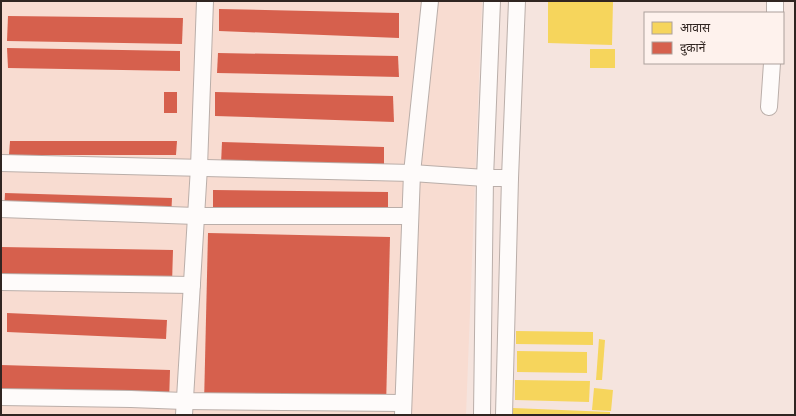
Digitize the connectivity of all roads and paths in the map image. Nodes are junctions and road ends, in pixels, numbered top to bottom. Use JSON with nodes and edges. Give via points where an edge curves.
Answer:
{"nodes":[{"id":1,"x":205,"y":1,"type":"edge"},
{"id":2,"x":430,"y":1,"type":"edge"},
{"id":3,"x":492,"y":1,"type":"edge"},
{"id":4,"x":517,"y":1,"type":"edge"},
{"id":5,"x":775,"y":1,"type":"edge"},
{"id":6,"x":775,"y":12,"type":"edge"},
{"id":7,"x":772,"y":64,"type":"edge"},
{"id":8,"x":769,"y":107,"type":"dead end"},
{"id":9,"x":1,"y":163,"type":"edge"},
{"id":10,"x":200,"y":167,"type":"junction"},
{"id":11,"x":412,"y":173,"type":"junction"},
{"id":12,"x":485,"y":178,"type":"junction"},
{"id":13,"x":510,"y":178,"type":"junction"},
{"id":14,"x":1,"y":210,"type":"edge"},
{"id":15,"x":196,"y":216,"type":"junction"},
{"id":16,"x":410,"y":216,"type":"junction"},
{"id":17,"x":1,"y":282,"type":"edge"},
{"id":18,"x":192,"y":286,"type":"junction"},
{"id":19,"x":1,"y":397,"type":"edge"},
{"id":20,"x":184,"y":408,"type":"edge"},
{"id":21,"x":403,"y":409,"type":"edge"},
{"id":22,"x":482,"y":415,"type":"edge"},
{"id":23,"x":504,"y":415,"type":"edge"}],
"edges":[{"from":1,"to":10,"type":"lane"},
{"from":2,"to":11,"type":"lane"},
{"from":3,"to":12,"type":"lane"},
{"from":4,"to":13,"type":"lane"},
{"from":5,"to":6,"type":"lane"},
{"from":7,"to":8,"type":"lane"},
{"from":9,"to":10,"type":"lane"},
{"from":10,"to":11,"type":"lane"},
{"from":10,"to":15,"type":"lane"},
{"from":11,"to":12,"type":"lane"},
{"from":11,"to":16,"type":"lane"},
{"from":12,"to":13,"type":"lane"},
{"from":12,"to":22,"type":"lane"},
{"from":13,"to":23,"type":"lane"},
{"from":14,"to":15,"type":"lane"},
{"from":15,"to":16,"type":"lane"},
{"from":15,"to":18,"type":"lane"},
{"from":16,"to":21,"type":"lane"},
{"from":17,"to":18,"type":"lane"},
{"from":18,"to":20,"type":"lane"},
{"from":19,"to":20,"type":"lane","via":[[131,399]]},
{"from":20,"to":21,"type":"lane"}]}
